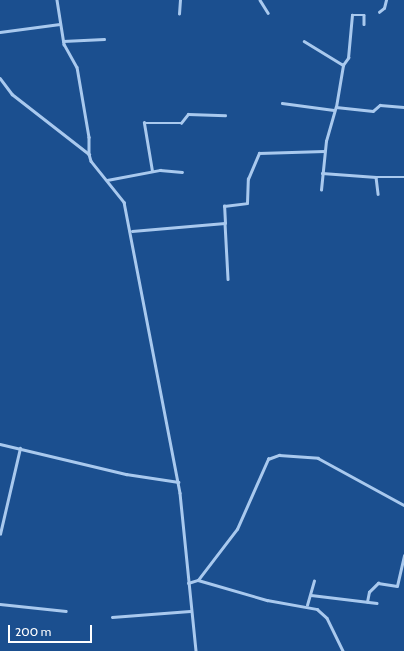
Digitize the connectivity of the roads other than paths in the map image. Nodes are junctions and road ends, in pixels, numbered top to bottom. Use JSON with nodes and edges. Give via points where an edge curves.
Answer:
{"nodes":[{"id":1,"x":57,"y":0,"type":"edge"},
{"id":2,"x":180,"y":0,"type":"edge"},
{"id":3,"x":260,"y":0,"type":"edge"},
{"id":4,"x":386,"y":0,"type":"edge"},
{"id":5,"x":379,"y":12,"type":"dead end"},
{"id":6,"x":268,"y":13,"type":"dead end"},
{"id":7,"x":179,"y":14,"type":"dead end"},
{"id":8,"x":59,"y":24,"type":"junction"},
{"id":9,"x":364,"y":24,"type":"dead end"},
{"id":10,"x":0,"y":32,"type":"edge"},
{"id":11,"x":104,"y":39,"type":"dead end"},
{"id":12,"x":304,"y":41,"type":"dead end"},
{"id":13,"x":63,"y":42,"type":"junction"},
{"id":14,"x":344,"y":65,"type":"junction"},
{"id":15,"x":0,"y":78,"type":"edge"},
{"id":16,"x":282,"y":103,"type":"dead end"},
{"id":17,"x":336,"y":107,"type":"junction"},
{"id":18,"x":404,"y":107,"type":"edge"},
{"id":19,"x":334,"y":110,"type":"junction"},
{"id":20,"x":226,"y":115,"type":"dead end"},
{"id":21,"x":324,"y":151,"type":"junction"},
{"id":22,"x":89,"y":154,"type":"junction"},
{"id":23,"x":152,"y":171,"type":"junction"},
{"id":24,"x":182,"y":172,"type":"dead end"},
{"id":25,"x":322,"y":173,"type":"junction"},
{"id":26,"x":404,"y":176,"type":"edge"},
{"id":27,"x":377,"y":177,"type":"junction"},
{"id":28,"x":106,"y":180,"type":"junction"},
{"id":29,"x":321,"y":190,"type":"dead end"},
{"id":30,"x":378,"y":194,"type":"dead end"},
{"id":31,"x":225,"y":223,"type":"junction"},
{"id":32,"x":132,"y":231,"type":"junction"},
{"id":33,"x":228,"y":279,"type":"dead end"},
{"id":34,"x":0,"y":444,"type":"edge"},
{"id":35,"x":20,"y":448,"type":"junction"},
{"id":36,"x":178,"y":482,"type":"junction"},
{"id":37,"x":404,"y":505,"type":"edge"},
{"id":38,"x":0,"y":534,"type":"edge"},
{"id":39,"x":404,"y":556,"type":"edge"},
{"id":40,"x":198,"y":580,"type":"junction"},
{"id":41,"x":314,"y":581,"type":"dead end"},
{"id":42,"x":188,"y":583,"type":"junction"},
{"id":43,"x":311,"y":595,"type":"junction"},
{"id":44,"x":367,"y":602,"type":"junction"},
{"id":45,"x":377,"y":603,"type":"dead end"},
{"id":46,"x":0,"y":604,"type":"edge"},
{"id":47,"x":306,"y":605,"type":"junction"},
{"id":48,"x":66,"y":611,"type":"dead end"},
{"id":49,"x":190,"y":611,"type":"junction"},
{"id":50,"x":112,"y":617,"type":"dead end"},
{"id":51,"x":196,"y":651,"type":"edge"},
{"id":52,"x":343,"y":651,"type":"edge"}],
"edges":[{"from":1,"to":8,"type":"street"},
{"from":2,"to":7,"type":"street"},
{"from":3,"to":6,"type":"street"},
{"from":4,"to":5,"type":"street","via":[[384,8]]},
{"from":8,"to":10,"type":"street"},
{"from":8,"to":13,"type":"street"},
{"from":9,"to":14,"type":"street","via":[[364,15],[352,15],[348,58]]},
{"from":11,"to":13,"type":"street"},
{"from":12,"to":14,"type":"street"},
{"from":13,"to":22,"type":"street","via":[[77,67],[89,137]]},
{"from":14,"to":17,"type":"street"},
{"from":15,"to":22,"type":"street","via":[[9,92]]},
{"from":16,"to":19,"type":"street"},
{"from":17,"to":18,"type":"street","via":[[369,111],[380,105]]},
{"from":17,"to":19,"type":"street"},
{"from":19,"to":21,"type":"street"},
{"from":20,"to":23,"type":"street","via":[[188,114],[181,123],[144,123]]},
{"from":21,"to":25,"type":"street"},
{"from":21,"to":31,"type":"street","via":[[259,153],[248,179],[248,203],[224,206]]},
{"from":22,"to":28,"type":"street","via":[[91,161]]},
{"from":23,"to":24,"type":"street"},
{"from":23,"to":28,"type":"street"},
{"from":25,"to":27,"type":"street"},
{"from":25,"to":29,"type":"street"},
{"from":26,"to":27,"type":"street"},
{"from":27,"to":30,"type":"street"},
{"from":28,"to":32,"type":"street","via":[[124,202]]},
{"from":31,"to":32,"type":"street"},
{"from":31,"to":33,"type":"street"},
{"from":32,"to":36,"type":"street"},
{"from":34,"to":35,"type":"street"},
{"from":35,"to":36,"type":"street","via":[[126,474]]},
{"from":35,"to":38,"type":"street"},
{"from":36,"to":42,"type":"street"},
{"from":37,"to":40,"type":"street","via":[[318,458],[279,455],[268,459],[237,529]]},
{"from":39,"to":44,"type":"street","via":[[397,586],[378,583],[369,592]]},
{"from":40,"to":42,"type":"street"},
{"from":40,"to":47,"type":"street","via":[[267,600]]},
{"from":41,"to":43,"type":"street"},
{"from":42,"to":49,"type":"street"},
{"from":43,"to":44,"type":"street"},
{"from":43,"to":47,"type":"street"},
{"from":44,"to":45,"type":"street"},
{"from":46,"to":48,"type":"street"},
{"from":47,"to":52,"type":"street","via":[[317,608],[327,618]]},
{"from":49,"to":50,"type":"street"},
{"from":49,"to":51,"type":"street"}]}
